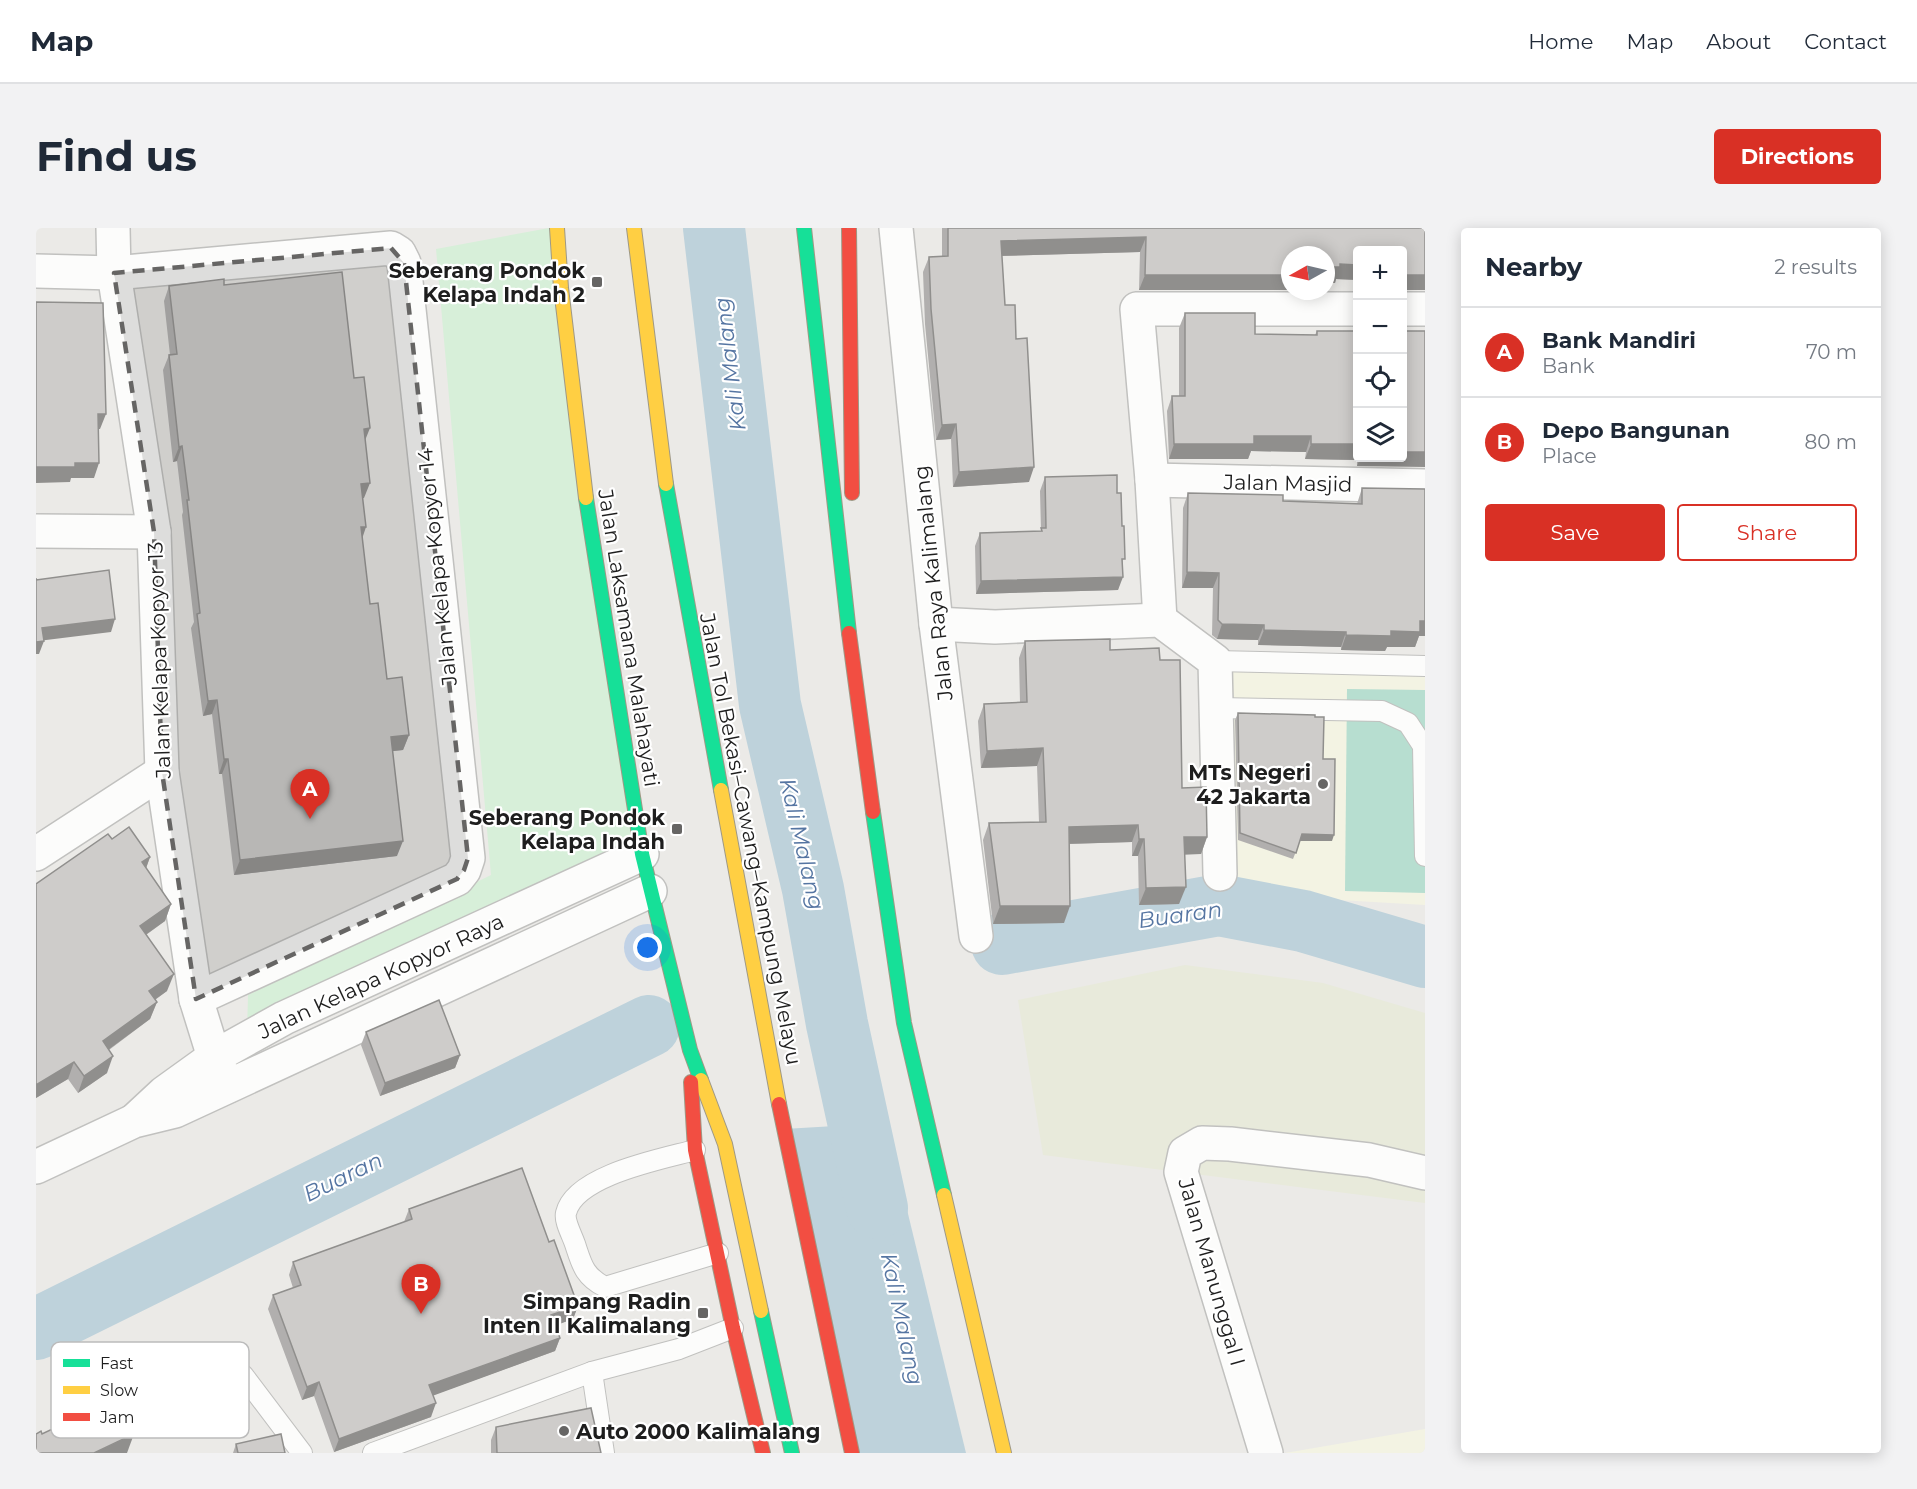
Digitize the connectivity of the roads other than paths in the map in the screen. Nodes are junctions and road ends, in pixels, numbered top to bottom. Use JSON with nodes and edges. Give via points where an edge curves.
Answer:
{"nodes":[{"id":1,"x":113,"y":228,"type":"edge"},
{"id":2,"x":557,"y":228,"type":"edge"},
{"id":3,"x":634,"y":228,"type":"edge"},
{"id":4,"x":804,"y":228,"type":"edge"},
{"id":5,"x":849,"y":228,"type":"edge"},
{"id":6,"x":896,"y":228,"type":"edge"},
{"id":7,"x":36,"y":272,"type":"edge"},
{"id":8,"x":114,"y":273,"type":"junction"},
{"id":9,"x":1353,"y":309,"type":"edge"},
{"id":10,"x":1407,"y":309,"type":"edge"},
{"id":11,"x":1425,"y":309,"type":"edge"},
{"id":12,"x":1152,"y":480,"type":"junction"},
{"id":13,"x":1425,"y":486,"type":"edge"},
{"id":14,"x":852,"y":502,"type":"dead end"},
{"id":15,"x":36,"y":531,"type":"edge"},
{"id":16,"x":154,"y":532,"type":"junction"},
{"id":17,"x":853,"y":538,"type":"dead end"},
{"id":18,"x":1160,"y":620,"type":"junction"},
{"id":19,"x":936,"y":624,"type":"junction"},
{"id":20,"x":1215,"y":661,"type":"junction"},
{"id":21,"x":1425,"y":666,"type":"edge"},
{"id":22,"x":854,"y":681,"type":"junction"},
{"id":23,"x":1217,"y":708,"type":"junction"},
{"id":24,"x":162,"y":772,"type":"junction"},
{"id":25,"x":36,"y":854,"type":"edge"},
{"id":26,"x":642,"y":854,"type":"junction"},
{"id":27,"x":1425,"y":856,"type":"edge"},
{"id":28,"x":1220,"y":874,"type":"dead end"},
{"id":29,"x":650,"y":891,"type":"junction"},
{"id":30,"x":976,"y":936,"type":"dead end"},
{"id":31,"x":196,"y":999,"type":"junction"},
{"id":32,"x":690,"y":1050,"type":"junction"},
{"id":33,"x":214,"y":1057,"type":"junction"},
{"id":34,"x":228,"y":1086,"type":"junction"},
{"id":35,"x":134,"y":1121,"type":"junction"},
{"id":36,"x":695,"y":1150,"type":"junction"},
{"id":37,"x":36,"y":1167,"type":"edge"},
{"id":38,"x":1425,"y":1173,"type":"edge"},
{"id":39,"x":717,"y":1253,"type":"junction"},
{"id":40,"x":733,"y":1328,"type":"junction"},
{"id":41,"x":592,"y":1372,"type":"junction"},
{"id":42,"x":249,"y":1383,"type":"edge"},
{"id":43,"x":302,"y":1453,"type":"edge"},
{"id":44,"x":374,"y":1453,"type":"edge"},
{"id":45,"x":604,"y":1453,"type":"edge"},
{"id":46,"x":763,"y":1453,"type":"edge"},
{"id":47,"x":792,"y":1453,"type":"edge"},
{"id":48,"x":852,"y":1453,"type":"edge"},
{"id":49,"x":1004,"y":1453,"type":"edge"},
{"id":50,"x":1266,"y":1453,"type":"edge"}],
"edges":[{"from":1,"to":8,"type":"street","name":"Jalan Kelapa Kopyor 13"},
{"from":2,"to":26,"type":"main road","name":"Jalan Laksamana Malahayati","via":[[581,468]]},
{"from":3,"to":48,"type":"main road","name":"Jalan Tol Bekasi–Cawang–Kampung Melayu","via":[[669,510],[783,1123]]},
{"from":4,"to":22,"type":"main road"},
{"from":5,"to":14,"type":"main road"},
{"from":6,"to":19,"type":"street","name":"Jalan Raya Kalimalang"},
{"from":7,"to":8,"type":"street"},
{"from":8,"to":16,"type":"street","name":"Jalan Kelapa Kopyor 13"},
{"from":8,"to":31,"type":"street","name":"Jalan Kelapa Kopyor 14","via":[[391,248],[404,263],[468,858],[457,879]]},
{"from":9,"to":12,"type":"street","via":[[1137,309]]},
{"from":10,"to":11,"type":"street"},
{"from":12,"to":13,"type":"street","name":"Jalan Masjid"},
{"from":12,"to":18,"type":"street"},
{"from":15,"to":16,"type":"street"},
{"from":16,"to":24,"type":"street","name":"Jalan Kelapa Kopyor 13"},
{"from":17,"to":22,"type":"main road"},
{"from":18,"to":19,"type":"street","via":[[995,627]]},
{"from":18,"to":20,"type":"street"},
{"from":19,"to":30,"type":"street","name":"Jalan Raya Kalimalang"},
{"from":20,"to":21,"type":"lane"},
{"from":20,"to":23,"type":"street"},
{"from":22,"to":49,"type":"main road","via":[[904,1023]]},
{"from":23,"to":27,"type":"lane","via":[[1382,711],[1408,723],[1424,746]]},
{"from":23,"to":28,"type":"street"},
{"from":24,"to":25,"type":"street"},
{"from":24,"to":31,"type":"street","name":"Jalan Kelapa Kopyor 13"},
{"from":26,"to":29,"type":"main road","name":"Jalan Laksamana Malahayati"},
{"from":26,"to":33,"type":"street","name":"Jalan Kelapa Kopyor Raya","via":[[284,1018]]},
{"from":29,"to":32,"type":"main road","name":"Jalan Laksamana Malahayati"},
{"from":29,"to":34,"type":"street","name":"Jalan Kelapa Kopyor Raya"},
{"from":31,"to":33,"type":"street","name":"Jalan Kelapa Kopyor 13"},
{"from":32,"to":36,"type":"main road","name":"Jalan Laksamana Malahayati"},
{"from":32,"to":47,"type":"main road","name":"Jalan Laksamana Malahayati","via":[[725,1144]]},
{"from":33,"to":34,"type":"street","name":"Jalan Kelapa Kopyor 13"},
{"from":33,"to":35,"type":"street","name":"Jalan Kelapa Kopyor Raya","via":[[164,1093]]},
{"from":34,"to":35,"type":"street","name":"Jalan Kelapa Kopyor Raya","via":[[175,1111]]},
{"from":35,"to":37,"type":"street","name":"Jalan Kelapa Kopyor Raya"},
{"from":36,"to":39,"type":"main road","name":"Jalan Laksamana Malahayati"},
{"from":36,"to":39,"type":"lane","via":[[592,1182],[571,1199],[565,1215],[583,1268],[591,1280],[605,1287]]},
{"from":38,"to":50,"type":"street","name":"Jalan Manunggal I","via":[[1369,1160],[1230,1144],[1202,1143],[1185,1153],[1181,1172]]},
{"from":39,"to":40,"type":"main road","name":"Jalan Laksamana Malahayati"},
{"from":40,"to":41,"type":"lane","via":[[679,1349]]},
{"from":40,"to":46,"type":"main road","name":"Jalan Laksamana Malahayati"},
{"from":41,"to":44,"type":"lane"},
{"from":41,"to":45,"type":"lane"},
{"from":42,"to":43,"type":"lane"}]}
